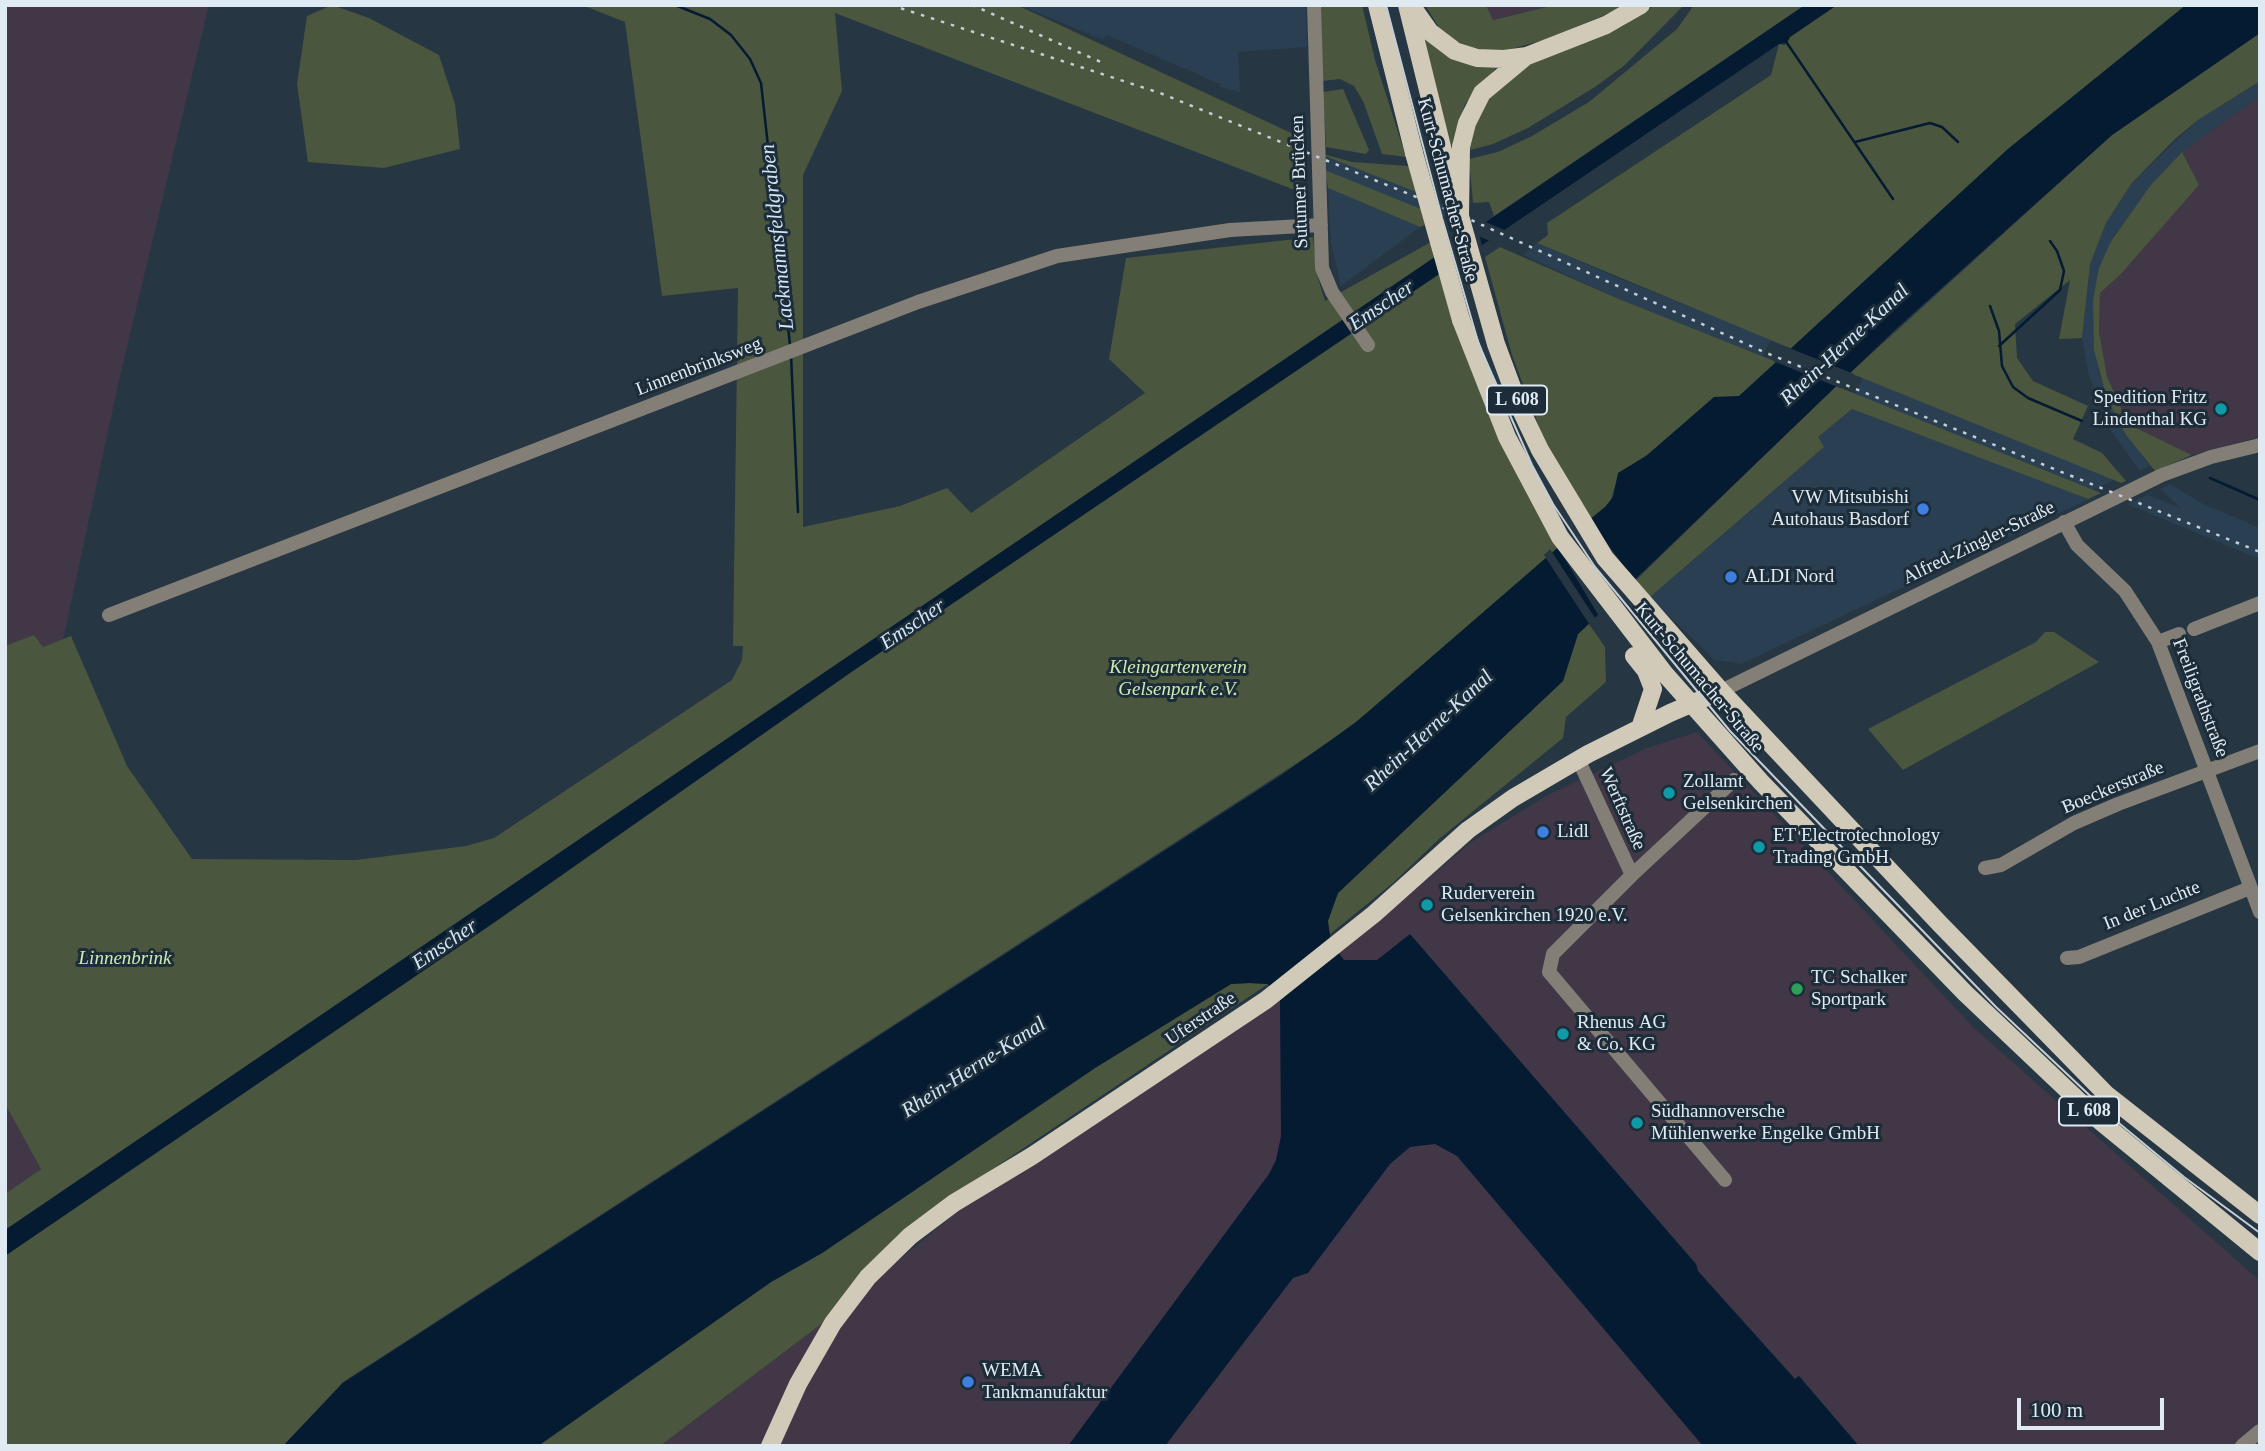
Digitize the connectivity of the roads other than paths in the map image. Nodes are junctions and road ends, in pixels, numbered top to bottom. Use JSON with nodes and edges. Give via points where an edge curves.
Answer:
{"nodes":[{"id":1,"x":1314,"y":5,"type":"edge"},
{"id":2,"x":1377,"y":5,"type":"edge"},
{"id":3,"x":1409,"y":5,"type":"edge"},
{"id":4,"x":1642,"y":5,"type":"edge"},
{"id":5,"x":1527,"y":55,"type":"junction"},
{"id":6,"x":1460,"y":216,"type":"junction"},
{"id":7,"x":1321,"y":225,"type":"junction"},
{"id":8,"x":1368,"y":345,"type":"dead end"},
{"id":9,"x":2260,"y":445,"type":"edge"},
{"id":10,"x":2064,"y":522,"type":"junction"},
{"id":11,"x":2260,"y":603,"type":"edge"},
{"id":12,"x":109,"y":615,"type":"dead end"},
{"id":13,"x":1612,"y":617,"type":"junction"},
{"id":14,"x":2194,"y":629,"type":"dead end"},
{"id":15,"x":2179,"y":634,"type":"dead end"},
{"id":16,"x":2158,"y":642,"type":"junction"},
{"id":17,"x":1721,"y":691,"type":"junction"},
{"id":18,"x":1690,"y":703,"type":"junction"},
{"id":19,"x":1640,"y":728,"type":"junction"},
{"id":20,"x":2260,"y":751,"type":"edge"},
{"id":21,"x":1578,"y":760,"type":"junction"},
{"id":22,"x":2207,"y":770,"type":"junction"},
{"id":23,"x":1734,"y":780,"type":"dead end"},
{"id":24,"x":1985,"y":868,"type":"dead end"},
{"id":25,"x":1632,"y":874,"type":"junction"},
{"id":26,"x":2257,"y":900,"type":"edge"},
{"id":27,"x":2067,"y":958,"type":"dead end"},
{"id":28,"x":1725,"y":1180,"type":"dead end"},
{"id":29,"x":2260,"y":1215,"type":"edge"},
{"id":30,"x":2260,"y":1252,"type":"edge"},
{"id":31,"x":2260,"y":1431,"type":"edge"},
{"id":32,"x":770,"y":1446,"type":"edge"},
{"id":33,"x":2242,"y":1446,"type":"edge"}],
"edges":[{"from":1,"to":7,"type":"street","name":"Sutumer Brücken"},
{"from":2,"to":13,"type":"main road","name":"Kurt-Schumacher-Straße","number":"L 608","bridge":true,"via":[[1461,320],[1507,437],[1560,537]]},
{"from":3,"to":5,"type":"main road","number":"L 608","via":[[1430,32],[1455,51],[1504,60]]},
{"from":3,"to":6,"type":"main road","name":"Kurt-Schumacher-Straße","number":"L 608","bridge":true},
{"from":4,"to":5,"type":"main road","number":"L 608","via":[[1606,25]]},
{"from":5,"to":6,"type":"main road","number":"L 608","bridge":true,"via":[[1482,93],[1467,123],[1461,147]]},
{"from":6,"to":17,"type":"main road","name":"Kurt-Schumacher-Straße","number":"L 608","via":[[1484,305],[1534,439],[1605,558]]},
{"from":7,"to":8,"type":"street","name":"Sutumer Brücken","via":[[1322,268]]},
{"from":7,"to":12,"type":"street","name":"Linnenbrinksweg","via":[[1230,230],[1057,256],[918,302]]},
{"from":9,"to":10,"type":"street","name":"Alfred-Zingler-Straße","via":[[2162,475]]},
{"from":10,"to":16,"type":"street","name":"Freiligrathstraße","via":[[2077,545],[2125,591]]},
{"from":10,"to":17,"type":"street","name":"Alfred-Zingler-Straße"},
{"from":11,"to":14,"type":"street"},
{"from":13,"to":18,"type":"main road","name":"Kurt-Schumacher-Straße","number":"L 608"},
{"from":13,"to":19,"type":"main road","via":[[1652,683]]},
{"from":15,"to":16,"type":"street"},
{"from":16,"to":22,"type":"street","name":"Freiligrathstraße"},
{"from":17,"to":18,"type":"main road","name":"Uferstraße"},
{"from":17,"to":29,"type":"main road","name":"Kurt-Schumacher-Straße","number":"L 608","via":[[2106,1094]]},
{"from":18,"to":19,"type":"main road","name":"Uferstraße"},
{"from":18,"to":30,"type":"main road","name":"Kurt-Schumacher-Straße","number":"L 608","via":[[1965,993],[2100,1121]]},
{"from":19,"to":21,"type":"main road","name":"Uferstraße"},
{"from":20,"to":22,"type":"street","name":"Boeckerstraße"},
{"from":21,"to":25,"type":"street","name":"Werftstraße"},
{"from":21,"to":32,"type":"main road","name":"Uferstraße","via":[[1486,816],[1342,941],[1266,1000],[1032,1156],[965,1195],[902,1243],[833,1322],[797,1385]]},
{"from":22,"to":24,"type":"street","name":"Boeckerstraße","via":[[2107,808],[2001,865]]},
{"from":22,"to":26,"type":"street","name":"Freiligrathstraße"},
{"from":23,"to":25,"type":"street","name":"Werftstraße"},
{"from":25,"to":28,"type":"street","name":"Werftstraße","via":[[1553,954],[1549,972]]},
{"from":26,"to":27,"type":"street","name":"In der Luchte"},
{"from":31,"to":33,"type":"street"}]}
